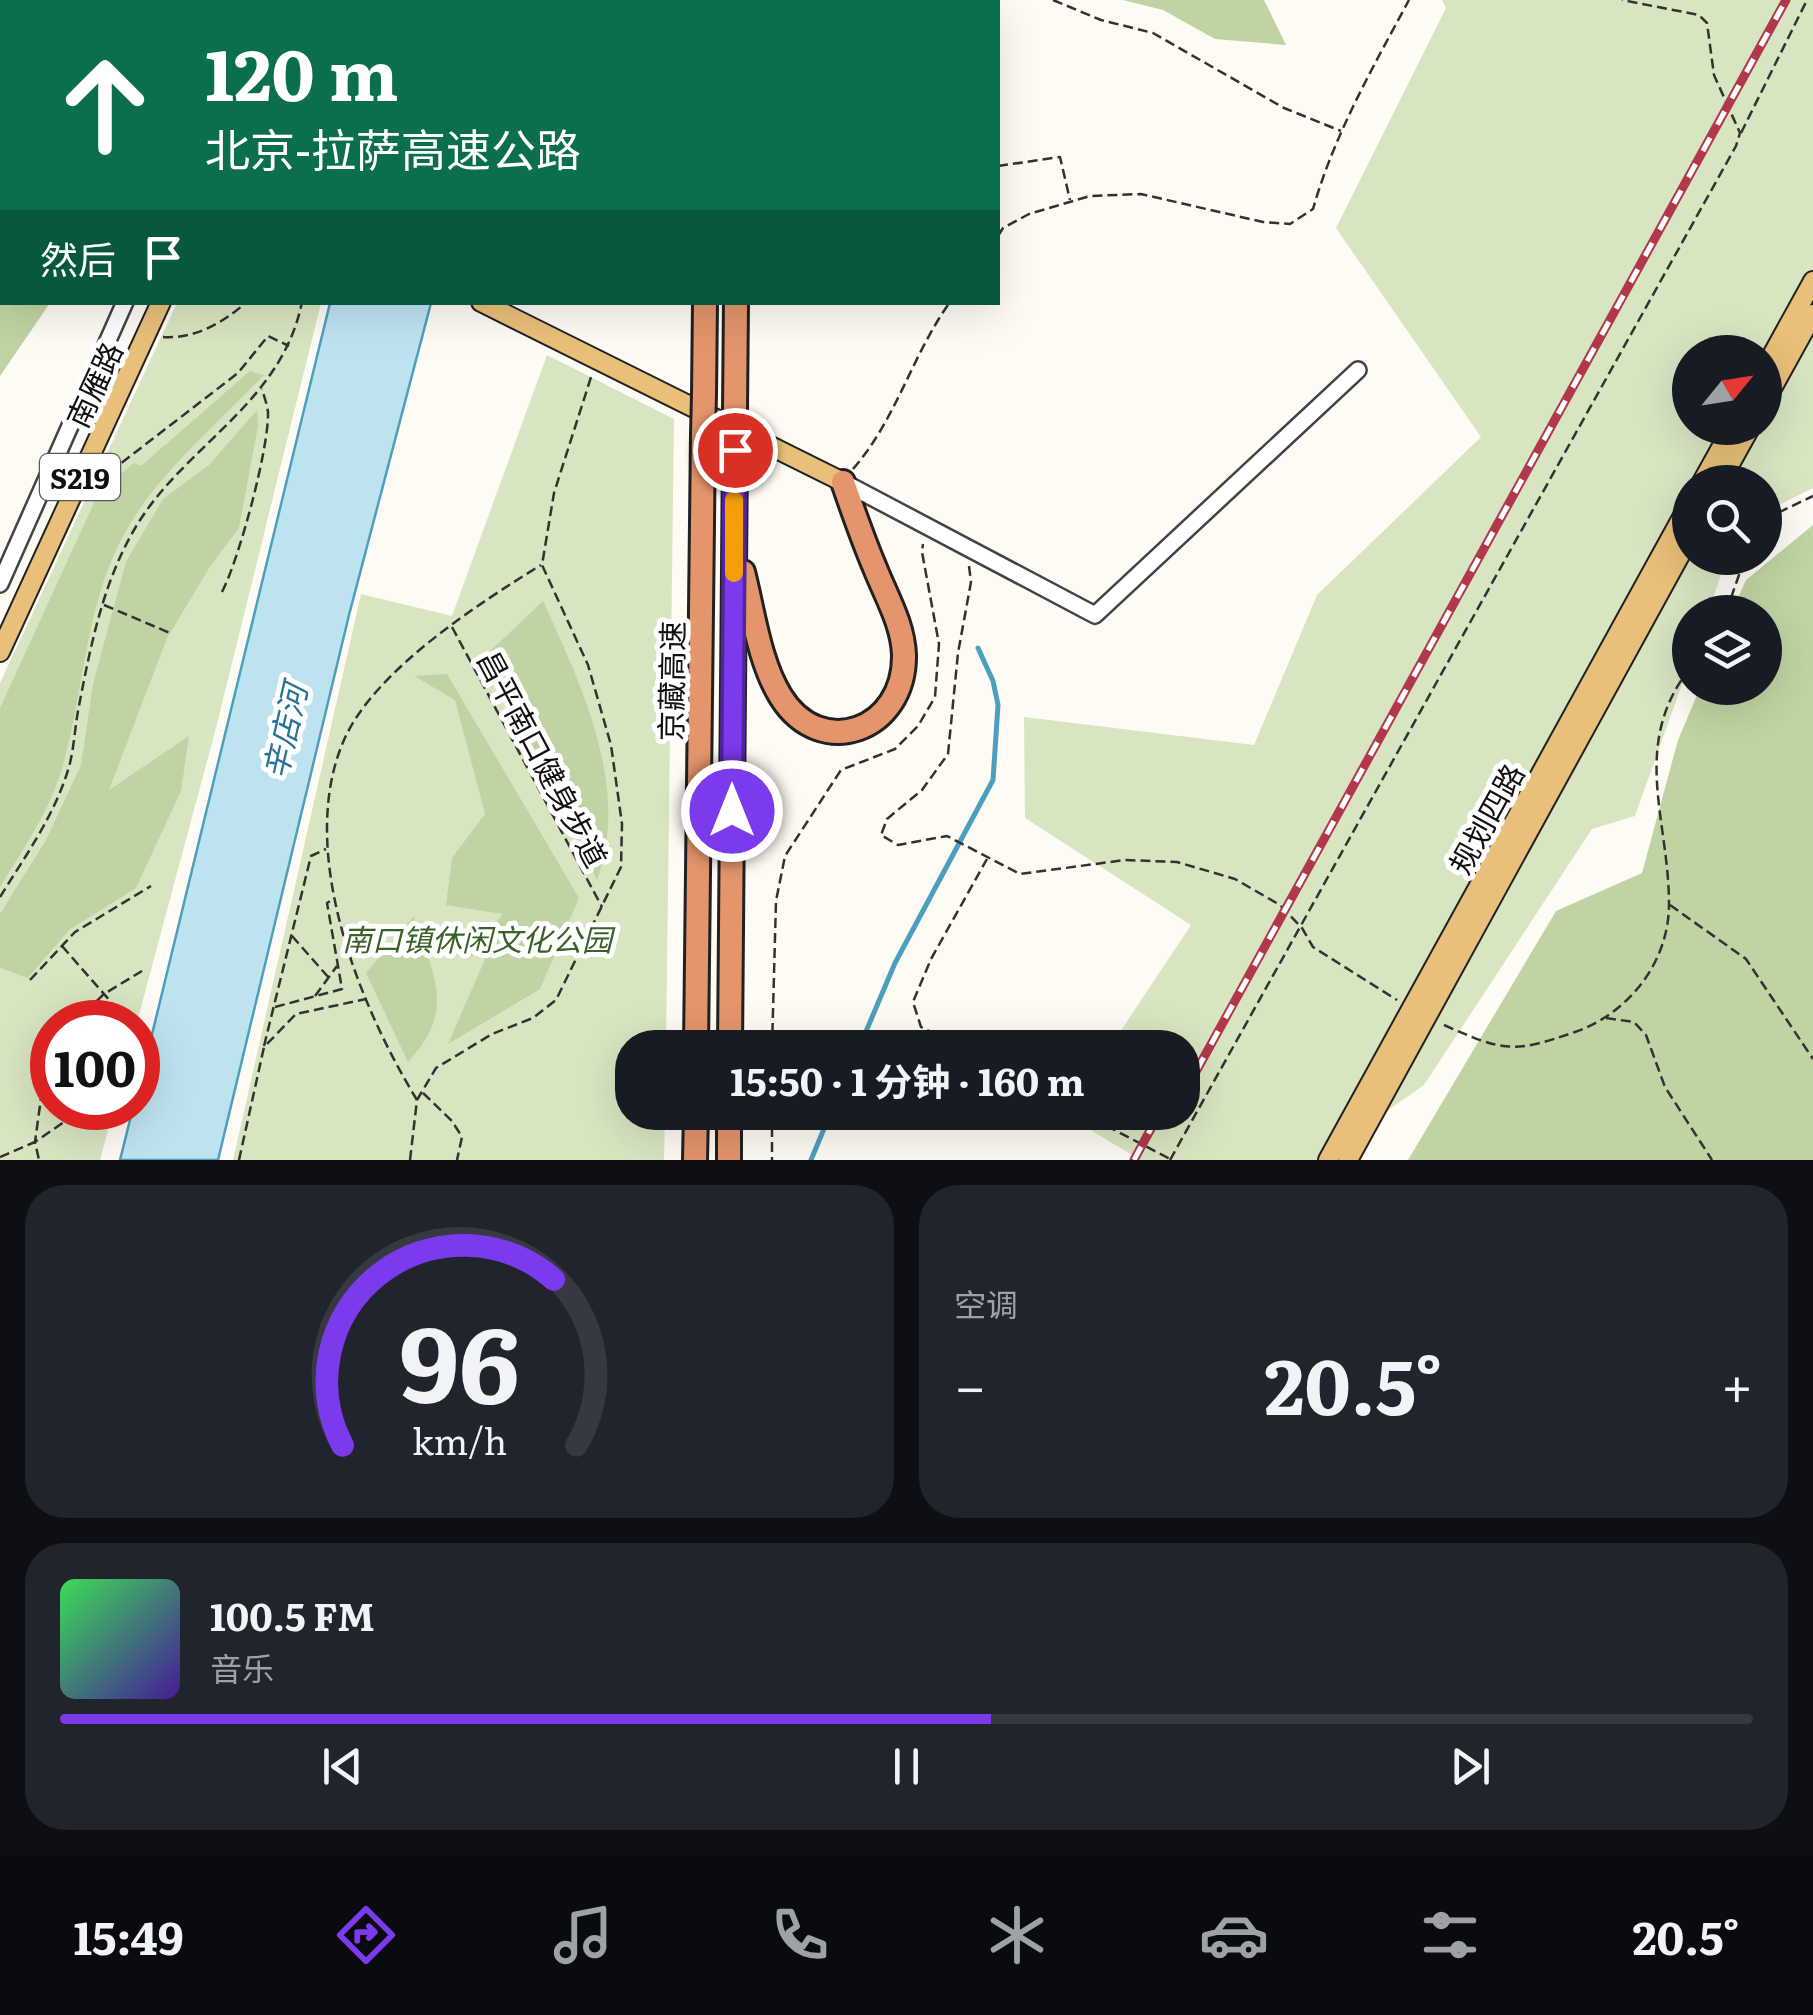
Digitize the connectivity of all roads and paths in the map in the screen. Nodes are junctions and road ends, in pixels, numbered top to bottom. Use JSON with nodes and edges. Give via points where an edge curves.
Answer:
{"nodes":[{"id":1,"x":1053,"y":0,"type":"edge"},
{"id":2,"x":1410,"y":0,"type":"edge"},
{"id":3,"x":1622,"y":0,"type":"edge"},
{"id":4,"x":1807,"y":0,"type":"edge"},
{"id":5,"x":1342,"y":132,"type":"junction"},
{"id":6,"x":1740,"y":133,"type":"junction"},
{"id":7,"x":1000,"y":166,"type":"edge"},
{"id":8,"x":1070,"y":202,"type":"junction"},
{"id":9,"x":1000,"y":233,"type":"edge"},
{"id":10,"x":1813,"y":281,"type":"edge"},
{"id":11,"x":124,"y":305,"type":"edge"},
{"id":12,"x":160,"y":305,"type":"edge"},
{"id":13,"x":242,"y":305,"type":"edge"},
{"id":14,"x":301,"y":305,"type":"edge"},
{"id":15,"x":487,"y":305,"type":"edge"},
{"id":16,"x":705,"y":305,"type":"edge"},
{"id":17,"x":736,"y":305,"type":"edge"},
{"id":18,"x":948,"y":305,"type":"edge"},
{"id":19,"x":1813,"y":314,"type":"edge"},
{"id":20,"x":146,"y":335,"type":"junction"},
{"id":21,"x":1782,"y":337,"type":"edge"},
{"id":22,"x":289,"y":346,"type":"junction"},
{"id":23,"x":596,"y":358,"type":"junction"},
{"id":24,"x":1358,"y":370,"type":"dead end"},
{"id":25,"x":1782,"y":370,"type":"edge"},
{"id":26,"x":262,"y":388,"type":"junction"},
{"id":27,"x":99,"y":480,"type":"dead end"},
{"id":28,"x":843,"y":482,"type":"junction"},
{"id":29,"x":1813,"y":496,"type":"edge"},
{"id":30,"x":1782,"y":511,"type":"edge"},
{"id":31,"x":926,"y":528,"type":"junction"},
{"id":32,"x":734,"y":535,"type":"junction"},
{"id":33,"x":1672,"y":538,"type":"edge"},
{"id":34,"x":967,"y":550,"type":"junction"},
{"id":35,"x":542,"y":564,"type":"junction"},
{"id":36,"x":1672,"y":569,"type":"edge"},
{"id":37,"x":0,"y":584,"type":"edge"},
{"id":38,"x":222,"y":592,"type":"dead end"},
{"id":39,"x":102,"y":604,"type":"junction"},
{"id":40,"x":451,"y":626,"type":"junction"},
{"id":41,"x":170,"y":633,"type":"dead end"},
{"id":42,"x":0,"y":652,"type":"edge"},
{"id":43,"x":1672,"y":693,"type":"edge"},
{"id":44,"x":327,"y":848,"type":"junction"},
{"id":45,"x":988,"y":858,"type":"junction"},
{"id":46,"x":151,"y":886,"type":"dead end"},
{"id":47,"x":0,"y":898,"type":"edge"},
{"id":48,"x":334,"y":898,"type":"junction"},
{"id":49,"x":1669,"y":904,"type":"junction"},
{"id":50,"x":602,"y":908,"type":"junction"},
{"id":51,"x":1302,"y":928,"type":"junction"},
{"id":52,"x":291,"y":935,"type":"junction"},
{"id":53,"x":61,"y":944,"type":"junction"},
{"id":54,"x":338,"y":965,"type":"junction"},
{"id":55,"x":142,"y":972,"type":"dead end"},
{"id":56,"x":329,"y":978,"type":"junction"},
{"id":57,"x":30,"y":980,"type":"dead end"},
{"id":58,"x":104,"y":994,"type":"junction"},
{"id":59,"x":315,"y":996,"type":"junction"},
{"id":60,"x":367,"y":999,"type":"junction"},
{"id":61,"x":98,"y":1000,"type":"edge"},
{"id":62,"x":108,"y":1000,"type":"edge"},
{"id":63,"x":274,"y":1008,"type":"junction"},
{"id":64,"x":1420,"y":1014,"type":"junction"},
{"id":65,"x":1604,"y":1018,"type":"junction"},
{"id":66,"x":696,"y":1030,"type":"edge"},
{"id":67,"x":730,"y":1030,"type":"edge"},
{"id":68,"x":772,"y":1030,"type":"edge"},
{"id":69,"x":929,"y":1030,"type":"edge"},
{"id":70,"x":264,"y":1047,"type":"junction"},
{"id":71,"x":1813,"y":1059,"type":"edge"},
{"id":72,"x":422,"y":1092,"type":"junction"},
{"id":73,"x":417,"y":1100,"type":"junction"},
{"id":74,"x":37,"y":1130,"type":"edge"},
{"id":75,"x":53,"y":1130,"type":"edge"},
{"id":76,"x":696,"y":1130,"type":"edge"},
{"id":77,"x":729,"y":1130,"type":"edge"},
{"id":78,"x":772,"y":1130,"type":"edge"},
{"id":79,"x":1115,"y":1130,"type":"edge"},
{"id":80,"x":36,"y":1142,"type":"junction"},
{"id":81,"x":0,"y":1157,"type":"edge"},
{"id":82,"x":1171,"y":1159,"type":"edge"},
{"id":83,"x":40,"y":1160,"type":"edge"},
{"id":84,"x":239,"y":1160,"type":"edge"},
{"id":85,"x":410,"y":1160,"type":"edge"},
{"id":86,"x":457,"y":1160,"type":"edge"},
{"id":87,"x":695,"y":1160,"type":"edge"},
{"id":88,"x":729,"y":1160,"type":"edge"},
{"id":89,"x":772,"y":1160,"type":"edge"},
{"id":90,"x":1328,"y":1160,"type":"edge"},
{"id":91,"x":1348,"y":1160,"type":"edge"},
{"id":92,"x":1712,"y":1160,"type":"edge"}],
"edges":[{"from":1,"to":5,"type":"path","via":[[1153,32],[1284,108]]},
{"from":2,"to":5,"type":"path"},
{"from":3,"to":6,"type":"path","via":[[1700,15],[1707,22],[1714,76]]},
{"from":4,"to":6,"type":"path"},
{"from":5,"to":8,"type":"path","via":[[1313,209],[1290,224],[1141,194]]},
{"from":6,"to":51,"type":"path"},
{"from":7,"to":8,"type":"path","via":[[1060,157]]},
{"from":8,"to":9,"type":"path","via":[[1029,214]]},
{"from":10,"to":21,"type":"main road"},
{"from":11,"to":37,"type":"street"},
{"from":12,"to":20,"type":"main road","name":"南雁路","number":"S219"},
{"from":13,"to":20,"type":"path","via":[[214,326],[180,338]]},
{"from":14,"to":22,"type":"path"},
{"from":15,"to":23,"type":"main road"},
{"from":16,"to":66,"type":"highway","name":"京藏高速","bridge":true},
{"from":17,"to":32,"type":"highway","bridge":true},
{"from":18,"to":28,"type":"path","via":[[924,337],[869,451]]},
{"from":19,"to":25,"type":"main road"},
{"from":20,"to":42,"type":"main road","name":"南雁路","number":"S219"},
{"from":22,"to":26,"type":"path"},
{"from":22,"to":27,"type":"path","via":[[268,336],[238,372]]},
{"from":23,"to":28,"type":"main road"},
{"from":23,"to":35,"type":"path","via":[[554,493]]},
{"from":24,"to":34,"type":"street","via":[[1095,615]]},
{"from":26,"to":38,"type":"path","via":[[268,412],[263,444],[236,565]]},
{"from":26,"to":39,"type":"path","via":[[154,496],[118,558]]},
{"from":28,"to":31,"type":"street"},
{"from":28,"to":32,"type":"highway","via":[[901,629],[904,672],[897,697],[879,720],[844,731],[820,728],[781,698]]},
{"from":29,"to":30,"type":"path"},
{"from":31,"to":34,"type":"street"},
{"from":31,"to":68,"type":"path","via":[[922,552],[940,644],[935,696],[895,749],[841,770],[785,856],[776,900]]},
{"from":32,"to":67,"type":"highway","name":"京藏高速"},
{"from":33,"to":64,"type":"main road","name":"规划四路"},
{"from":34,"to":45,"type":"path","via":[[971,582],[948,754],[922,790],[887,819],[881,835],[898,845],[946,836]]},
{"from":35,"to":40,"type":"path","name":"昌平南口健身步道"},
{"from":35,"to":50,"type":"path","name":"昌平南口健身步道","via":[[588,665],[611,745],[621,868]]},
{"from":36,"to":64,"type":"main road","name":"规划四路"},
{"from":39,"to":41,"type":"path"},
{"from":39,"to":47,"type":"path","via":[[70,763],[42,828]]},
{"from":40,"to":44,"type":"path","name":"昌平南口健身步道","via":[[406,663],[344,740],[328,804]]},
{"from":40,"to":50,"type":"path","name":"昌平南口健身步道"},
{"from":43,"to":49,"type":"path","via":[[1660,726],[1655,796]]},
{"from":44,"to":48,"type":"path","name":"昌平南口健身步道"},
{"from":44,"to":52,"type":"path","via":[[311,856]]},
{"from":45,"to":51,"type":"path","via":[[1020,874],[1125,860],[1177,862],[1235,879],[1280,904]]},
{"from":45,"to":69,"type":"path","via":[[930,959],[914,1002]]},
{"from":46,"to":53,"type":"path"},
{"from":48,"to":54,"type":"path","via":[[327,903]]},
{"from":48,"to":60,"type":"path","name":"昌平南口健身步道"},
{"from":49,"to":65,"type":"path","via":[[1664,942],[1645,980]]},
{"from":49,"to":71,"type":"path","via":[[1746,959]]},
{"from":50,"to":72,"type":"path","name":"昌平南口健身步道","via":[[556,1000],[461,1050],[436,1068]]},
{"from":51,"to":64,"type":"path","via":[[1313,948]]},
{"from":51,"to":82,"type":"path","via":[[1272,970]]},
{"from":52,"to":56,"type":"path"},
{"from":52,"to":63,"type":"path"},
{"from":53,"to":57,"type":"path"},
{"from":53,"to":58,"type":"path"},
{"from":54,"to":56,"type":"path"},
{"from":54,"to":59,"type":"path","via":[[342,989]]},
{"from":55,"to":58,"type":"path"},
{"from":56,"to":59,"type":"path"},
{"from":58,"to":61,"type":"path"},
{"from":58,"to":62,"type":"path"},
{"from":59,"to":63,"type":"path"},
{"from":60,"to":70,"type":"path","via":[[296,1014]]},
{"from":60,"to":73,"type":"path","name":"昌平南口健身步道","via":[[383,1044]]},
{"from":63,"to":70,"type":"path"},
{"from":64,"to":65,"type":"path","via":[[1494,1047],[1546,1042]]},
{"from":64,"to":90,"type":"main road","name":"规划四路"},
{"from":64,"to":91,"type":"main road","name":"规划四路"},
{"from":65,"to":92,"type":"path","via":[[1634,1022],[1646,1034],[1665,1087]]},
{"from":70,"to":84,"type":"path"},
{"from":72,"to":73,"type":"path","name":"昌平南口健身步道"},
{"from":72,"to":86,"type":"path","via":[[462,1137]]},
{"from":73,"to":85,"type":"path","name":"昌平南口健身步道"},
{"from":74,"to":80,"type":"path"},
{"from":75,"to":80,"type":"path"},
{"from":76,"to":87,"type":"highway"},
{"from":77,"to":88,"type":"highway"},
{"from":78,"to":89,"type":"path"},
{"from":79,"to":82,"type":"path"},
{"from":80,"to":81,"type":"path"},
{"from":80,"to":83,"type":"path"}]}
